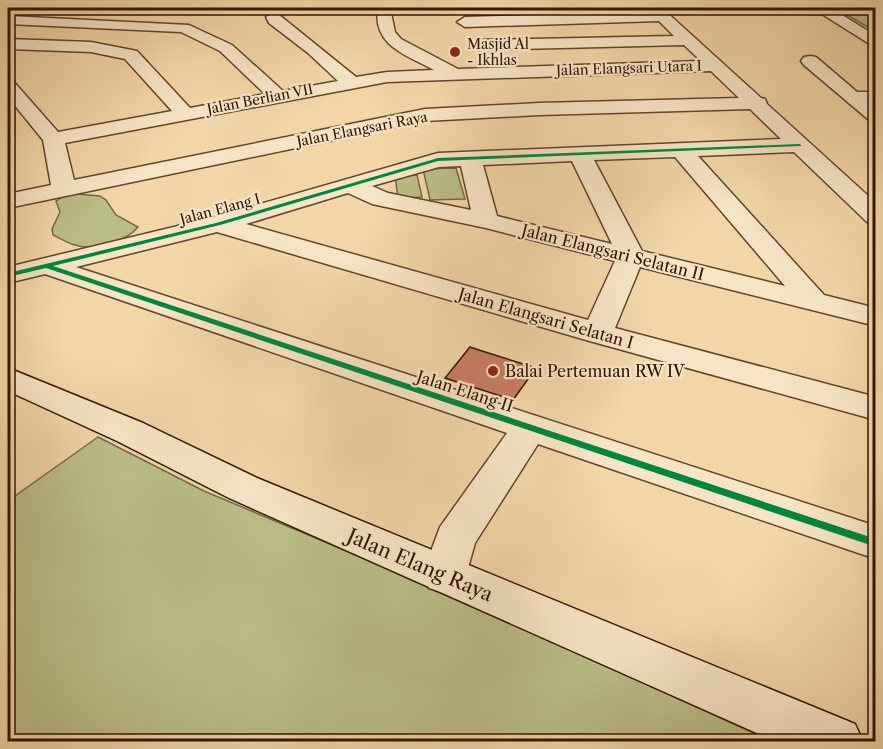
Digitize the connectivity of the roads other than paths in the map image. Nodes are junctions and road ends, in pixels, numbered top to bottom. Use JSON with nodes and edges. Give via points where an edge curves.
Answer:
{"nodes":[{"id":1,"x":90,"y":8,"type":"edge"},
{"id":2,"x":730,"y":8,"type":"edge"},
{"id":3,"x":384,"y":9,"type":"dead end"},
{"id":4,"x":823,"y":9,"type":"edge"},
{"id":5,"x":658,"y":12,"type":"edge"},
{"id":6,"x":141,"y":13,"type":"dead end"},
{"id":7,"x":463,"y":15,"type":"edge"},
{"id":8,"x":273,"y":17,"type":"dead end"},
{"id":9,"x":8,"y":20,"type":"edge"},
{"id":10,"x":68,"y":22,"type":"junction"},
{"id":11,"x":126,"y":25,"type":"junction"},
{"id":12,"x":690,"y":40,"type":"junction"},
{"id":13,"x":876,"y":43,"type":"edge"},
{"id":14,"x":8,"y":44,"type":"edge"},
{"id":15,"x":478,"y":45,"type":"junction"},
{"id":16,"x":115,"y":51,"type":"junction"},
{"id":17,"x":810,"y":61,"type":"dead end"},
{"id":18,"x":51,"y":63,"type":"dead end"},
{"id":19,"x":717,"y":66,"type":"junction"},
{"id":20,"x":470,"y":73,"type":"junction"},
{"id":21,"x":11,"y":76,"type":"edge"},
{"id":22,"x":350,"y":82,"type":"junction"},
{"id":23,"x":278,"y":96,"type":"junction"},
{"id":24,"x":758,"y":103,"type":"junction"},
{"id":25,"x":874,"y":109,"type":"edge"},
{"id":26,"x":485,"y":112,"type":"junction"},
{"id":27,"x":184,"y":113,"type":"junction"},
{"id":28,"x":385,"y":122,"type":"junction"},
{"id":29,"x":53,"y":139,"type":"junction"},
{"id":30,"x":799,"y":145,"type":"junction"},
{"id":31,"x":423,"y":149,"type":"junction"},
{"id":32,"x":680,"y":149,"type":"junction"},
{"id":33,"x":579,"y":153,"type":"junction"},
{"id":34,"x":470,"y":158,"type":"junction"},
{"id":35,"x":351,"y":186,"type":"junction"},
{"id":36,"x":64,"y":190,"type":"junction"},
{"id":37,"x":8,"y":201,"type":"edge"},
{"id":38,"x":876,"y":217,"type":"edge"},
{"id":39,"x":486,"y":221,"type":"junction"},
{"id":40,"x":218,"y":224,"type":"junction"},
{"id":41,"x":631,"y":256,"type":"junction"},
{"id":42,"x":47,"y":266,"type":"junction"},
{"id":43,"x":8,"y":275,"type":"edge"},
{"id":44,"x":816,"y":304,"type":"junction"},
{"id":45,"x":876,"y":317,"type":"edge"},
{"id":46,"x":597,"y":333,"type":"junction"},
{"id":47,"x":8,"y":378,"type":"edge"},
{"id":48,"x":876,"y":409,"type":"edge"},
{"id":49,"x":530,"y":427,"type":"junction"},
{"id":50,"x":876,"y":543,"type":"edge"},
{"id":51,"x":444,"y":575,"type":"junction"},
{"id":52,"x":837,"y":741,"type":"edge"}],
"edges":[{"from":1,"to":10,"type":"street"},
{"from":2,"to":4,"type":"street"},
{"from":3,"to":20,"type":"street","via":[[387,33],[395,42]]},
{"from":4,"to":13,"type":"street"},
{"from":5,"to":7,"type":"street"},
{"from":5,"to":12,"type":"street"},
{"from":6,"to":11,"type":"street"},
{"from":7,"to":15,"type":"street"},
{"from":8,"to":22,"type":"street"},
{"from":9,"to":10,"type":"street"},
{"from":10,"to":11,"type":"street"},
{"from":11,"to":23,"type":"street","via":[[188,23],[226,48]]},
{"from":12,"to":15,"type":"street"},
{"from":12,"to":19,"type":"street"},
{"from":14,"to":16,"type":"street"},
{"from":15,"to":20,"type":"street"},
{"from":16,"to":18,"type":"street"},
{"from":16,"to":27,"type":"street","via":[[131,55]]},
{"from":17,"to":25,"type":"street","via":[[853,98]]},
{"from":19,"to":20,"type":"street","name":"Jalan Elangsari Utara I"},
{"from":19,"to":24,"type":"street"},
{"from":20,"to":22,"type":"street","name":"Jalan Berlian VII","via":[[387,76]]},
{"from":20,"to":26,"type":"street"},
{"from":21,"to":29,"type":"street"},
{"from":22,"to":23,"type":"street","name":"Jalan Berlian VII"},
{"from":23,"to":27,"type":"street","name":"Jalan Berlian VII"},
{"from":24,"to":26,"type":"street","name":"Jalan Elangsari Raya"},
{"from":24,"to":30,"type":"street"},
{"from":26,"to":28,"type":"street","name":"Jalan Elangsari Raya"},
{"from":27,"to":29,"type":"street","name":"Jalan Berlian VII"},
{"from":28,"to":31,"type":"street"},
{"from":28,"to":36,"type":"street","name":"Jalan Elangsari Raya"},
{"from":29,"to":36,"type":"street"},
{"from":30,"to":32,"type":"street","name":"Jalan Elang I"},
{"from":30,"to":38,"type":"street"},
{"from":31,"to":34,"type":"street","name":"Jalan Elang I"},
{"from":31,"to":35,"type":"street","name":"Jalan Elang I"},
{"from":32,"to":33,"type":"street","name":"Jalan Elang I"},
{"from":32,"to":44,"type":"street"},
{"from":33,"to":34,"type":"street","name":"Jalan Elang I"},
{"from":33,"to":41,"type":"street"},
{"from":34,"to":39,"type":"street"},
{"from":35,"to":39,"type":"street","name":"Jalan Elangsari Selatan II","via":[[381,199]]},
{"from":35,"to":40,"type":"street","name":"Jalan Elang I"},
{"from":36,"to":37,"type":"street","name":"Jalan Elangsari Raya"},
{"from":39,"to":41,"type":"street","name":"Jalan Elangsari Selatan II"},
{"from":40,"to":42,"type":"street","name":"Jalan Elang I"},
{"from":40,"to":46,"type":"street","name":"Jalan Elangsari Selatan I"},
{"from":41,"to":44,"type":"street","name":"Jalan Elangsari Selatan II"},
{"from":41,"to":46,"type":"street"},
{"from":42,"to":43,"type":"street","name":"Jalan Elang I"},
{"from":42,"to":49,"type":"street","name":"Jalan Elang II"},
{"from":44,"to":45,"type":"street","name":"Jalan Elangsari Selatan II"},
{"from":46,"to":48,"type":"street","name":"Jalan Elangsari Selatan I"},
{"from":47,"to":51,"type":"street","name":"Jalan Elang Raya","via":[[243,488]]},
{"from":49,"to":50,"type":"street","name":"Jalan Elang II"},
{"from":49,"to":51,"type":"street","via":[[455,539]]},
{"from":51,"to":52,"type":"street","name":"Jalan Elang Raya"}]}
